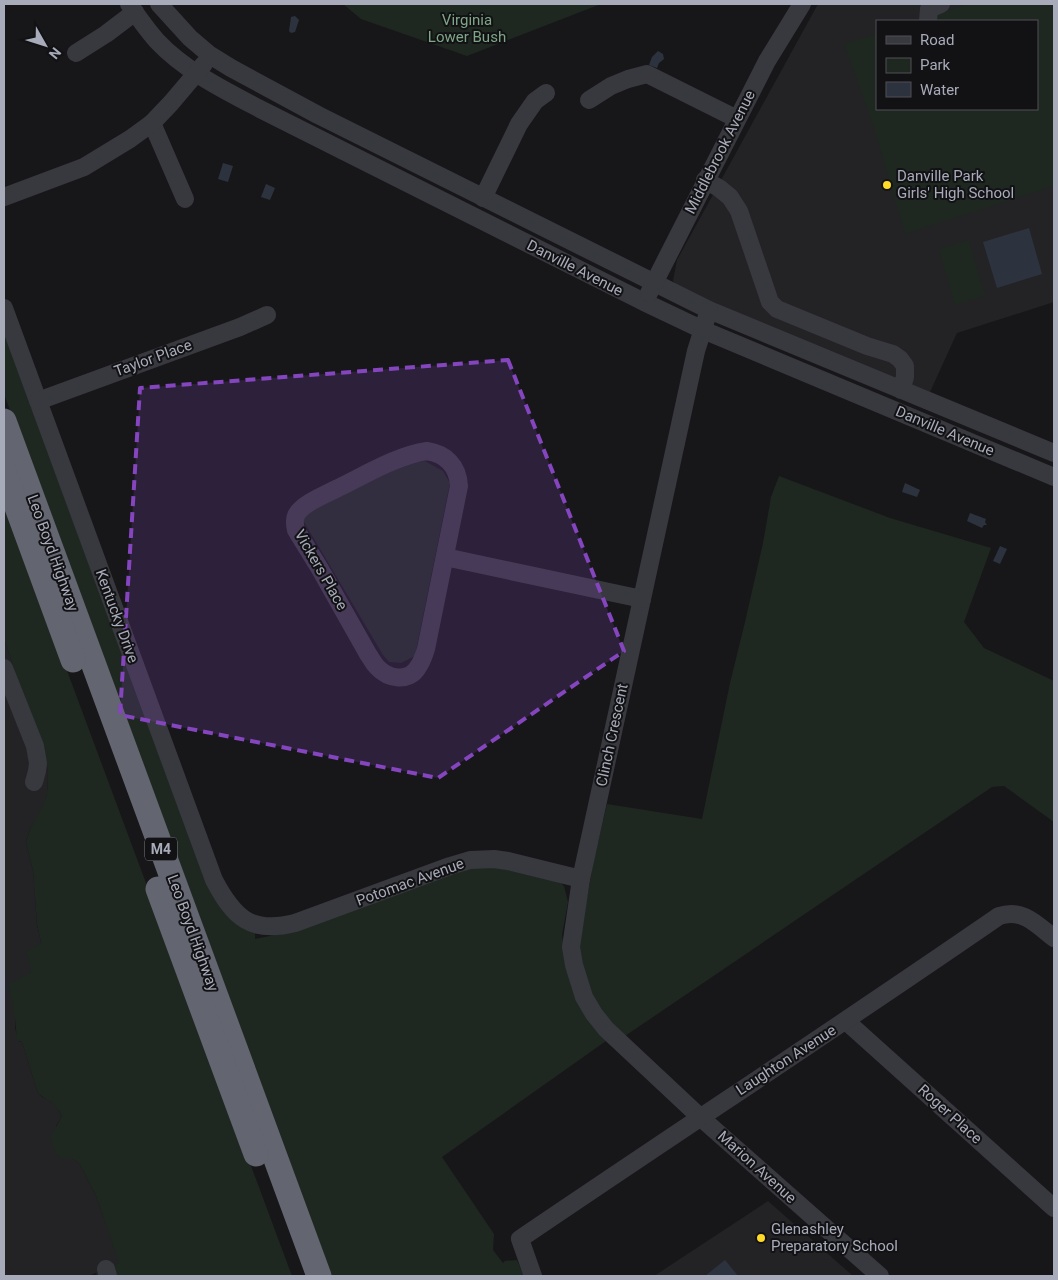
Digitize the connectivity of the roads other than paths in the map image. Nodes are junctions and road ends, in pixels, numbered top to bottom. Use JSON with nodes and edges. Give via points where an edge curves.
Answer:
{"nodes":[{"id":1,"x":159,"y":4,"type":"edge"},
{"id":2,"x":802,"y":4,"type":"edge"},
{"id":3,"x":941,"y":4,"type":"edge"},
{"id":4,"x":132,"y":8,"type":"edge"},
{"id":5,"x":928,"y":20,"type":"edge"},
{"id":6,"x":76,"y":53,"type":"dead end"},
{"id":7,"x":210,"y":55,"type":"junction"},
{"id":8,"x":197,"y":73,"type":"junction"},
{"id":9,"x":546,"y":94,"type":"dead end"},
{"id":10,"x":589,"y":100,"type":"dead end"},
{"id":11,"x":737,"y":119,"type":"junction"},
{"id":12,"x":152,"y":123,"type":"junction"},
{"id":13,"x":705,"y":180,"type":"junction"},
{"id":14,"x":4,"y":197,"type":"edge"},
{"id":15,"x":484,"y":198,"type":"junction"},
{"id":16,"x":185,"y":199,"type":"dead end"},
{"id":17,"x":654,"y":283,"type":"junction"},
{"id":18,"x":644,"y":302,"type":"junction"},
{"id":19,"x":4,"y":308,"type":"edge"},
{"id":20,"x":709,"y":310,"type":"junction"},
{"id":21,"x":268,"y":315,"type":"dead end"},
{"id":22,"x":703,"y":330,"type":"junction"},
{"id":23,"x":901,"y":390,"type":"junction"},
{"id":24,"x":38,"y":401,"type":"junction"},
{"id":25,"x":4,"y":422,"type":"edge"},
{"id":26,"x":1054,"y":454,"type":"edge"},
{"id":27,"x":4,"y":472,"type":"edge"},
{"id":28,"x":1054,"y":477,"type":"edge"},
{"id":29,"x":445,"y":557,"type":"junction"},
{"id":30,"x":642,"y":599,"type":"junction"},
{"id":31,"x":4,"y":668,"type":"edge"},
{"id":32,"x":34,"y":782,"type":"dead end"},
{"id":33,"x":581,"y":879,"type":"junction"},
{"id":34,"x":241,"y":918,"type":"joint"},
{"id":35,"x":1054,"y":938,"type":"edge"},
{"id":36,"x":846,"y":1021,"type":"junction"},
{"id":37,"x":700,"y":1117,"type":"junction"},
{"id":38,"x":1054,"y":1208,"type":"edge"},
{"id":39,"x":301,"y":1276,"type":"edge"},
{"id":40,"x":319,"y":1276,"type":"edge"},
{"id":41,"x":533,"y":1276,"type":"edge"},
{"id":42,"x":880,"y":1276,"type":"edge"}],
"edges":[{"from":1,"to":7,"type":"street","name":"Danville Avenue"},
{"from":2,"to":11,"type":"street","name":"Middlebrook Avenue"},
{"from":3,"to":5,"type":"street","via":[[929,9]]},
{"from":4,"to":6,"type":"street","via":[[106,34]]},
{"from":4,"to":8,"type":"street","name":"Danville Avenue","via":[[157,41]]},
{"from":7,"to":8,"type":"street"},
{"from":7,"to":15,"type":"street","name":"Danville Avenue","via":[[318,115]]},
{"from":8,"to":12,"type":"street"},
{"from":8,"to":18,"type":"street","name":"Danville Avenue","via":[[264,111]]},
{"from":9,"to":15,"type":"street","via":[[535,101],[524,116]]},
{"from":10,"to":11,"type":"street","via":[[628,78],[647,74]]},
{"from":11,"to":13,"type":"street","name":"Middlebrook Avenue"},
{"from":12,"to":14,"type":"street","via":[[84,167]]},
{"from":12,"to":16,"type":"street"},
{"from":13,"to":17,"type":"street","name":"Middlebrook Avenue"},
{"from":13,"to":23,"type":"street","via":[[730,197],[739,211],[773,306],[893,354],[905,366]]},
{"from":15,"to":17,"type":"street","name":"Danville Avenue"},
{"from":17,"to":18,"type":"street","name":"Middlebrook Avenue"},
{"from":17,"to":20,"type":"street","name":"Danville Avenue"},
{"from":18,"to":22,"type":"street","name":"Danville Avenue"},
{"from":19,"to":24,"type":"street","name":"Kentucky Drive"},
{"from":20,"to":22,"type":"street","name":"Clinch Crescent"},
{"from":20,"to":23,"type":"street","name":"Danville Avenue"},
{"from":21,"to":24,"type":"street","name":"Taylor Place"},
{"from":22,"to":28,"type":"street","name":"Danville Avenue"},
{"from":22,"to":30,"type":"street","name":"Clinch Crescent"},
{"from":23,"to":26,"type":"street","name":"Danville Avenue"},
{"from":24,"to":34,"type":"street","name":"Kentucky Drive","via":[[214,880],[226,902]]},
{"from":25,"to":40,"type":"highway","name":"Leo Boyd Highway","number":"M4"},
{"from":27,"to":39,"type":"highway","name":"Leo Boyd Highway","number":"M4"},
{"from":29,"to":29,"type":"street","name":"Vickers Place","via":[[422,660],[412,674],[393,677],[377,667],[368,654],[296,530],[295,519],[304,506],[400,458],[416,452],[434,452],[448,461],[459,477]]},
{"from":29,"to":30,"type":"street"},
{"from":30,"to":33,"type":"street","name":"Clinch Crescent"},
{"from":31,"to":32,"type":"street","via":[[37,755]]},
{"from":33,"to":34,"type":"street","name":"Potomac Avenue","via":[[508,861],[470,860],[295,923],[258,926]]},
{"from":33,"to":37,"type":"street","name":"Clinch Crescent","via":[[571,947],[584,997],[606,1029]]},
{"from":35,"to":36,"type":"street","name":"Laughton Avenue","via":[[1026,916],[1007,913],[999,916]]},
{"from":36,"to":37,"type":"street","name":"Laughton Avenue"},
{"from":36,"to":38,"type":"street","name":"Roger Place"},
{"from":37,"to":41,"type":"street","name":"Laughton Avenue","via":[[520,1239]]},
{"from":37,"to":42,"type":"street","name":"Marion Avenue"}]}
